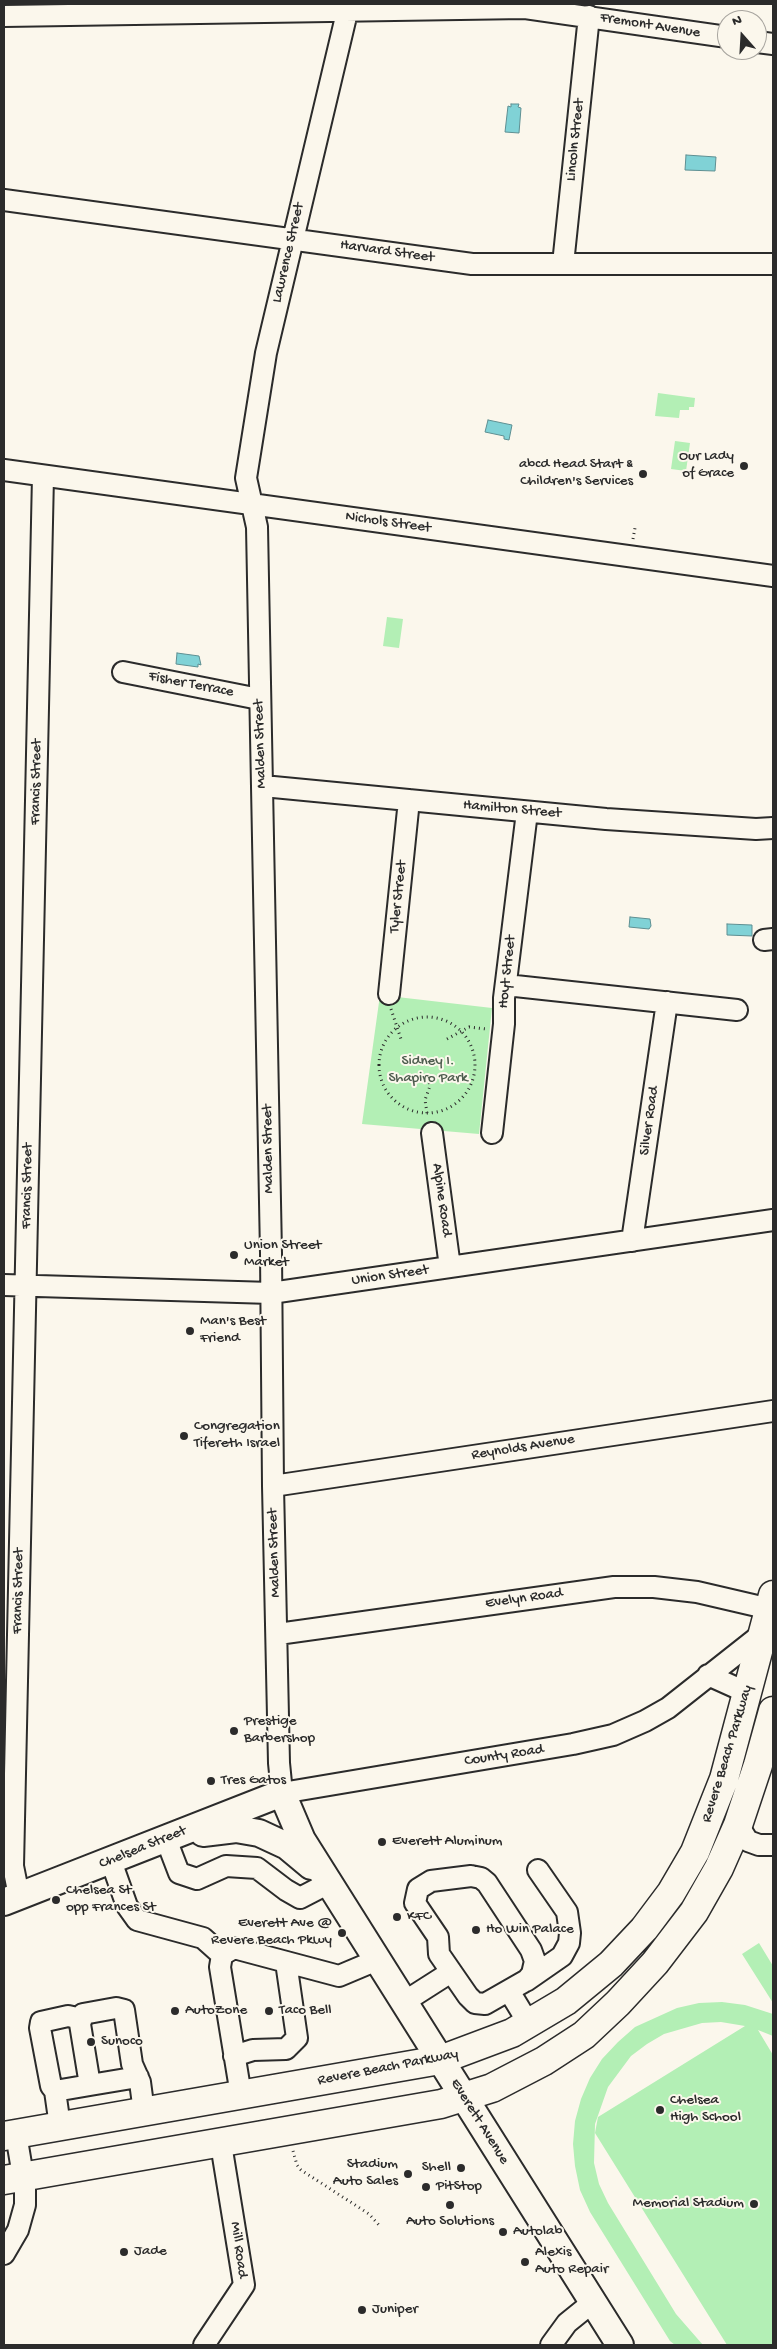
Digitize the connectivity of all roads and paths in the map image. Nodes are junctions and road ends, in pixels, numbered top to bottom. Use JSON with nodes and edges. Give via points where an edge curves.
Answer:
{"nodes":[{"id":1,"x":348,"y":7,"type":"edge"},
{"id":2,"x":96,"y":9,"type":"edge"},
{"id":3,"x":4,"y":16,"type":"edge"},
{"id":4,"x":588,"y":16,"type":"junction"},
{"id":5,"x":717,"y":35,"type":"edge"},
{"id":6,"x":4,"y":200,"type":"edge"},
{"id":7,"x":292,"y":239,"type":"junction"},
{"id":8,"x":564,"y":264,"type":"junction"},
{"id":9,"x":773,"y":264,"type":"edge"},
{"id":10,"x":4,"y":470,"type":"edge"},
{"id":11,"x":43,"y":476,"type":"junction"},
{"id":12,"x":252,"y":505,"type":"junction"},
{"id":13,"x":635,"y":528,"type":"dead end"},
{"id":14,"x":633,"y":542,"type":"dead end"},
{"id":15,"x":773,"y":576,"type":"edge"},
{"id":16,"x":123,"y":672,"type":"dead end"},
{"id":17,"x":259,"y":699,"type":"junction"},
{"id":18,"x":263,"y":786,"type":"junction"},
{"id":19,"x":409,"y":800,"type":"junction"},
{"id":20,"x":527,"y":812,"type":"junction"},
{"id":21,"x":768,"y":829,"type":"edge"},
{"id":22,"x":506,"y":985,"type":"junction"},
{"id":23,"x":389,"y":994,"type":"dead end"},
{"id":24,"x":667,"y":1002,"type":"junction"},
{"id":25,"x":738,"y":1010,"type":"dead end"},
{"id":26,"x":396,"y":1028,"type":"junction"},
{"id":27,"x":460,"y":1030,"type":"junction"},
{"id":28,"x":491,"y":1030,"type":"dead end"},
{"id":29,"x":447,"y":1039,"type":"dead end"},
{"id":30,"x":402,"y":1042,"type":"dead end"},
{"id":31,"x":429,"y":1078,"type":"dead end"},
{"id":32,"x":427,"y":1113,"type":"junction"},
{"id":33,"x":432,"y":1133,"type":"dead end"},
{"id":34,"x":492,"y":1133,"type":"dead end"},
{"id":35,"x":773,"y":1220,"type":"edge"},
{"id":36,"x":632,"y":1241,"type":"junction"},
{"id":37,"x":450,"y":1267,"type":"junction"},
{"id":38,"x":4,"y":1285,"type":"edge"},
{"id":39,"x":27,"y":1286,"type":"junction"},
{"id":40,"x":271,"y":1293,"type":"junction"},
{"id":41,"x":773,"y":1411,"type":"edge"},
{"id":42,"x":273,"y":1486,"type":"junction"},
{"id":43,"x":769,"y":1613,"type":"edge"},
{"id":44,"x":278,"y":1634,"type":"junction"},
{"id":45,"x":708,"y":1675,"type":"junction"},
{"id":46,"x":748,"y":1693,"type":"junction"},
{"id":47,"x":773,"y":1711,"type":"edge"},
{"id":48,"x":282,"y":1793,"type":"junction"},
{"id":49,"x":738,"y":1825,"type":"junction"},
{"id":50,"x":166,"y":1839,"type":"junction"},
{"id":51,"x":773,"y":1845,"type":"edge"},
{"id":52,"x":111,"y":1860,"type":"junction"},
{"id":53,"x":538,"y":1870,"type":"dead end"},
{"id":54,"x":329,"y":1883,"type":"junction"},
{"id":55,"x":12,"y":1899,"type":"edge"},
{"id":56,"x":222,"y":1955,"type":"junction"},
{"id":57,"x":377,"y":1960,"type":"junction"},
{"id":58,"x":286,"y":1962,"type":"junction"},
{"id":59,"x":451,"y":1972,"type":"junction"},
{"id":60,"x":517,"y":1987,"type":"junction"},
{"id":61,"x":404,"y":2002,"type":"junction"},
{"id":62,"x":82,"y":2019,"type":"junction"},
{"id":63,"x":529,"y":2024,"type":"junction"},
{"id":64,"x":234,"y":2056,"type":"junction"},
{"id":65,"x":440,"y":2060,"type":"junction"},
{"id":66,"x":138,"y":2077,"type":"junction"},
{"id":67,"x":90,"y":2085,"type":"junction"},
{"id":68,"x":54,"y":2091,"type":"junction"},
{"id":69,"x":241,"y":2095,"type":"junction"},
{"id":70,"x":464,"y":2098,"type":"junction"},
{"id":71,"x":144,"y":2112,"type":"junction"},
{"id":72,"x":60,"y":2126,"type":"junction"},
{"id":73,"x":289,"y":2130,"type":"junction"},
{"id":74,"x":10,"y":2135,"type":"edge"},
{"id":75,"x":221,"y":2144,"type":"junction"},
{"id":76,"x":13,"y":2179,"type":"edge"},
{"id":77,"x":379,"y":2225,"type":"dead end"},
{"id":78,"x":4,"y":2254,"type":"edge"},
{"id":79,"x":593,"y":2302,"type":"junction"},
{"id":80,"x":204,"y":2345,"type":"edge"},
{"id":81,"x":551,"y":2345,"type":"edge"},
{"id":82,"x":620,"y":2345,"type":"edge"}],
"edges":[{"from":1,"to":2,"type":"street","name":"Fremont Avenue"},
{"from":1,"to":4,"type":"street","name":"Fremont Avenue","via":[[526,8]]},
{"from":1,"to":7,"type":"street","name":"Lawrence Street"},
{"from":2,"to":3,"type":"street","name":"Fremont Avenue"},
{"from":4,"to":5,"type":"street","name":"Fremont Avenue"},
{"from":4,"to":8,"type":"street","name":"Lincoln Street"},
{"from":6,"to":7,"type":"street","name":"Harvard Street"},
{"from":7,"to":8,"type":"street","name":"Harvard Street","via":[[472,264]]},
{"from":7,"to":12,"type":"street","name":"Lawrence Street","via":[[254,417],[246,478]]},
{"from":8,"to":9,"type":"street","name":"Harvard Street"},
{"from":10,"to":11,"type":"street","name":"Nichols Street"},
{"from":11,"to":12,"type":"street","name":"Nichols Street"},
{"from":11,"to":39,"type":"street","name":"Francis Street"},
{"from":12,"to":15,"type":"street","name":"Nichols Street"},
{"from":12,"to":17,"type":"street","name":"Malden Street","via":[[257,527]]},
{"from":13,"to":14,"type":"path"},
{"from":16,"to":17,"type":"street","name":"Fisher Terrace"},
{"from":17,"to":18,"type":"street","name":"Malden Street"},
{"from":18,"to":19,"type":"street","name":"Hamilton Street"},
{"from":18,"to":40,"type":"street","name":"Malden Street"},
{"from":19,"to":20,"type":"street","name":"Hamilton Street"},
{"from":19,"to":23,"type":"street","name":"Tyler Street"},
{"from":20,"to":21,"type":"street","name":"Hamilton Street"},
{"from":20,"to":22,"type":"street","name":"Hoyt Street"},
{"from":22,"to":24,"type":"street"},
{"from":22,"to":34,"type":"street","name":"Hoyt Street"},
{"from":24,"to":25,"type":"street"},
{"from":24,"to":36,"type":"street","name":"Silver Road"},
{"from":26,"to":27,"type":"path","via":[[407,1021],[433,1017],[445,1020]]},
{"from":26,"to":30,"type":"path"},
{"from":26,"to":32,"type":"path","via":[[382,1050],[380,1076],[393,1099],[416,1112]]},
{"from":27,"to":28,"type":"path","via":[[468,1027]]},
{"from":27,"to":29,"type":"path"},
{"from":27,"to":32,"type":"path","via":[[475,1055],[474,1079],[462,1099],[441,1111]]},
{"from":31,"to":32,"type":"path","via":[[425,1100]]},
{"from":33,"to":37,"type":"street","name":"Alpine Road"},
{"from":35,"to":36,"type":"street","name":"Union Street"},
{"from":36,"to":37,"type":"street","name":"Union Street"},
{"from":37,"to":40,"type":"street","name":"Union Street"},
{"from":38,"to":39,"type":"street","name":"Union Street"},
{"from":39,"to":40,"type":"street","name":"Union Street"},
{"from":39,"to":55,"type":"street","name":"Francis Street"},
{"from":40,"to":42,"type":"street","name":"Malden Street"},
{"from":41,"to":42,"type":"street","name":"Reynolds Avenue"},
{"from":42,"to":44,"type":"street","name":"Malden Street"},
{"from":43,"to":44,"type":"street","name":"Evelyn Road","via":[[697,1592],[614,1587]]},
{"from":43,"to":45,"type":"street","name":"County Road"},
{"from":43,"to":46,"type":"highway","name":"Revere Beach Parkway"},
{"from":44,"to":48,"type":"street","name":"Malden Street"},
{"from":45,"to":46,"type":"street"},
{"from":45,"to":48,"type":"street","name":"County Road","via":[[657,1715],[608,1736]]},
{"from":46,"to":63,"type":"highway","name":"Revere Beach Parkway","via":[[714,1806],[695,1852],[671,1893],[644,1929],[611,1964],[566,2001]]},
{"from":47,"to":49,"type":"highway","name":"Revere Beach Parkway"},
{"from":48,"to":50,"type":"main road","name":"Chelsea Street"},
{"from":48,"to":54,"type":"main road","name":"Everett Avenue","via":[[297,1830]]},
{"from":49,"to":51,"type":"street","via":[[754,1844]]},
{"from":49,"to":70,"type":"highway","name":"Revere Beach Parkway","via":[[720,1868],[694,1912],[655,1963],[618,2003],[584,2035],[544,2062]]},
{"from":50,"to":52,"type":"main road","name":"Chelsea Street"},
{"from":50,"to":54,"type":"main road","via":[[231,1829],[259,1833],[287,1846]]},
{"from":50,"to":54,"type":"street","via":[[179,1873],[197,1879],[226,1866],[257,1868],[300,1898]]},
{"from":52,"to":55,"type":"main road","name":"Chelsea Street"},
{"from":52,"to":56,"type":"street","via":[[127,1906],[137,1920],[203,1938]]},
{"from":53,"to":60,"type":"street","via":[[566,1912],[569,1943],[562,1956]]},
{"from":54,"to":57,"type":"main road","name":"Everett Avenue"},
{"from":56,"to":58,"type":"street","via":[[234,1948]]},
{"from":56,"to":64,"type":"street","via":[[220,1967]]},
{"from":57,"to":58,"type":"street","via":[[339,1976]]},
{"from":57,"to":61,"type":"main road","name":"Everett Avenue"},
{"from":58,"to":64,"type":"street","via":[[297,2038],[286,2049],[253,2050]]},
{"from":59,"to":60,"type":"street","via":[[470,1999],[479,2004],[489,2004]]},
{"from":59,"to":60,"type":"street","via":[[439,1954],[438,1937],[416,1903],[418,1889],[431,1881],[477,1877],[487,1883],[533,1954],[534,1970]]},
{"from":59,"to":61,"type":"street"},
{"from":60,"to":63,"type":"street"},
{"from":61,"to":65,"type":"main road","name":"Everett Avenue"},
{"from":62,"to":66,"type":"street","via":[[83,2014],[116,2008],[124,2010],[132,2064]]},
{"from":62,"to":67,"type":"street","via":[[80,2024]]},
{"from":62,"to":68,"type":"street","via":[[68,2016],[41,2022]]},
{"from":63,"to":65,"type":"highway","name":"Revere Beach Parkway","via":[[482,2046]]},
{"from":64,"to":69,"type":"street"},
{"from":65,"to":69,"type":"highway","name":"Revere Beach Parkway"},
{"from":65,"to":70,"type":"main road","name":"Everett Avenue"},
{"from":66,"to":67,"type":"street"},
{"from":66,"to":71,"type":"street"},
{"from":67,"to":68,"type":"street"},
{"from":68,"to":72,"type":"street"},
{"from":69,"to":71,"type":"highway","name":"Revere Beach Parkway"},
{"from":70,"to":73,"type":"highway","name":"Revere Beach Parkway","via":[[430,2107]]},
{"from":70,"to":79,"type":"main road","name":"Everett Avenue"},
{"from":71,"to":72,"type":"highway","name":"Revere Beach Parkway"},
{"from":72,"to":74,"type":"highway","name":"Revere Beach Parkway"},
{"from":73,"to":75,"type":"highway","name":"Revere Beach Parkway"},
{"from":73,"to":77,"type":"path","via":[[294,2157],[301,2170],[369,2214]]},
{"from":74,"to":76,"type":"street"},
{"from":75,"to":76,"type":"highway","name":"Revere Beach Parkway"},
{"from":75,"to":80,"type":"street","name":"Mill Road","via":[[244,2285]]},
{"from":76,"to":78,"type":"street","via":[[25,2198],[24,2214]]},
{"from":79,"to":81,"type":"street","via":[[570,2319]]},
{"from":79,"to":82,"type":"main road","name":"Everett Avenue"}]}
